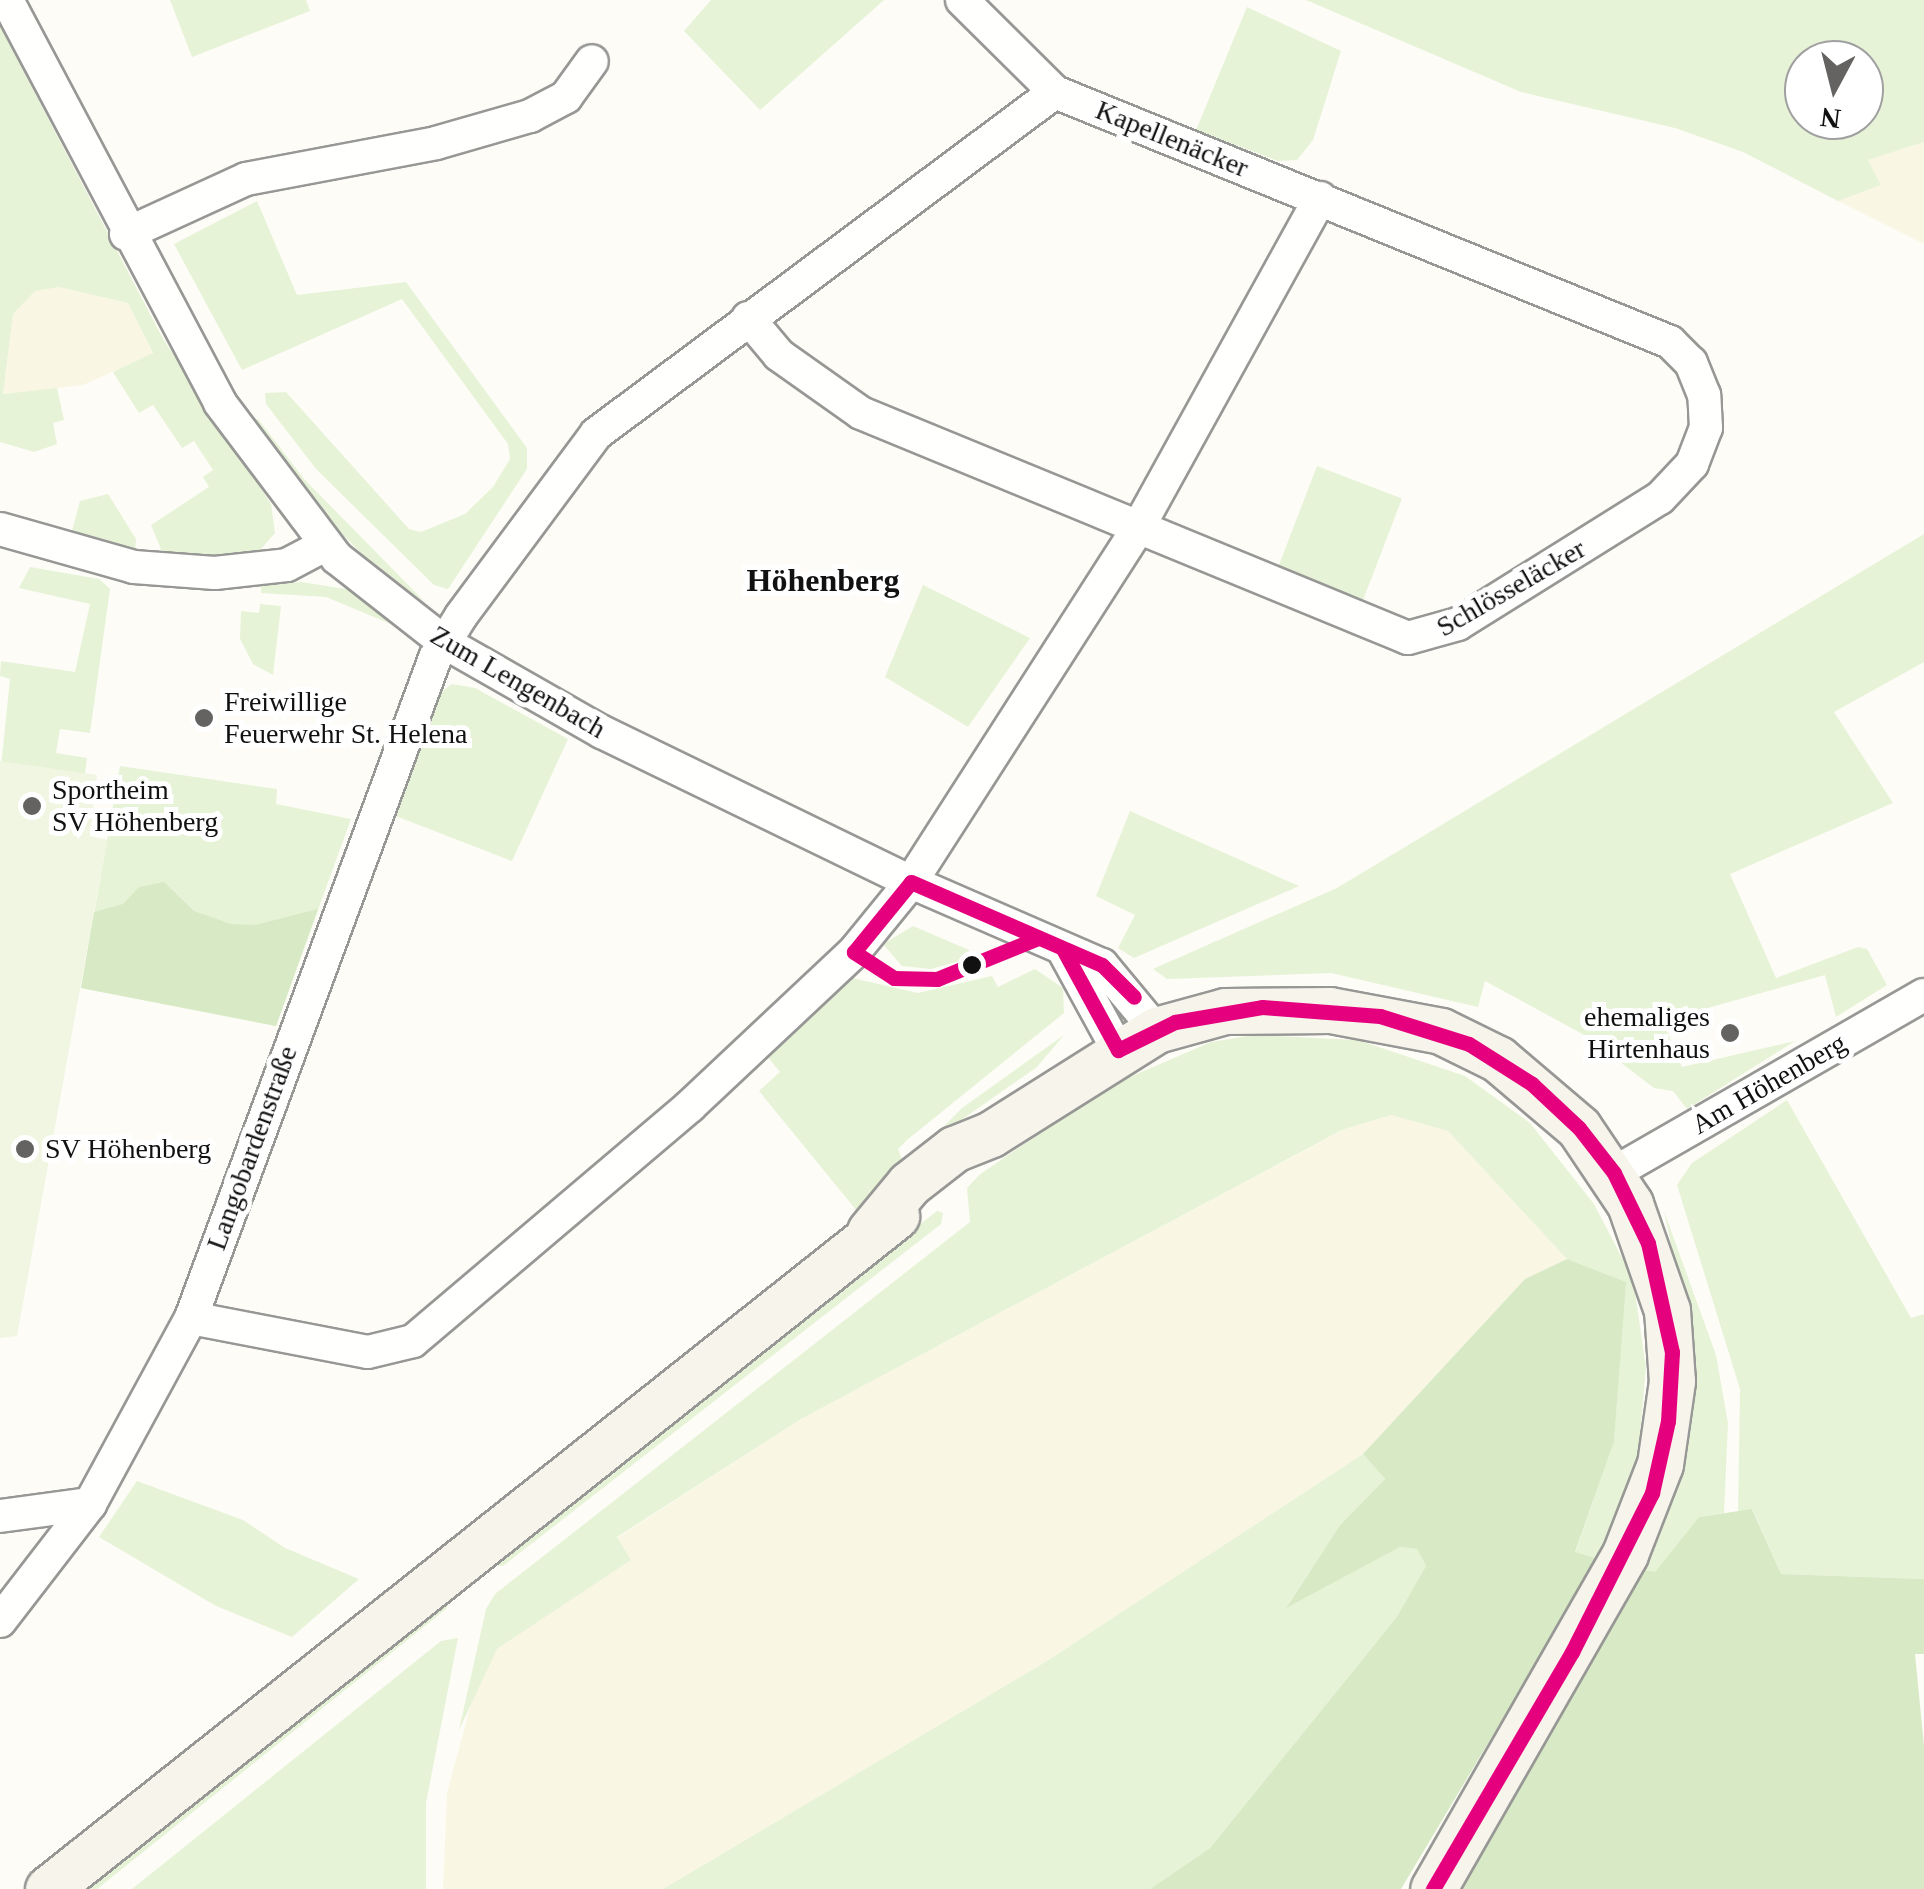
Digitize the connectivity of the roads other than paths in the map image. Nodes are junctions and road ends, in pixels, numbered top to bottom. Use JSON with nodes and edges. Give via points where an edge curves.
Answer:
{"nodes":[{"id":1,"x":7,"y":0,"type":"edge"},
{"id":2,"x":962,"y":0,"type":"edge"},
{"id":3,"x":592,"y":61,"type":"dead end"},
{"id":4,"x":1056,"y":92,"type":"junction"},
{"id":5,"x":1320,"y":198,"type":"junction"},
{"id":6,"x":126,"y":234,"type":"junction"},
{"id":7,"x":748,"y":318,"type":"junction"},
{"id":8,"x":1138,"y":528,"type":"junction"},
{"id":9,"x":0,"y":529,"type":"edge"},
{"id":10,"x":324,"y":546,"type":"junction"},
{"id":11,"x":444,"y":642,"type":"junction"},
{"id":12,"x":911,"y":882,"type":"junction"},
{"id":13,"x":1924,"y":995,"type":"edge"},
{"id":14,"x":1137,"y":1040,"type":"junction"},
{"id":15,"x":1614,"y":1173,"type":"junction"},
{"id":16,"x":191,"y":1318,"type":"junction"},
{"id":17,"x":90,"y":1504,"type":"junction"},
{"id":18,"x":0,"y":1516,"type":"edge"},
{"id":19,"x":0,"y":1621,"type":"edge"},
{"id":20,"x":48,"y":1889,"type":"edge"},
{"id":21,"x":1433,"y":1889,"type":"edge"}],
"edges":[{"from":1,"to":6,"type":"street","name":"Zum Lengenbach"},
{"from":2,"to":4,"type":"street","name":"Kapellenäcker","via":[[1024,69]]},
{"from":3,"to":6,"type":"street","via":[[566,98],[530,116],[436,143],[246,180]]},
{"from":4,"to":5,"type":"street","name":"Kapellenäcker"},
{"from":4,"to":7,"type":"street"},
{"from":5,"to":8,"type":"street"},
{"from":5,"to":8,"type":"street","name":"Schlösseläcker","via":[[1670,342],[1691,363],[1704,395],[1706,428],[1692,464],[1660,498],[1458,624],[1416,639]]},
{"from":6,"to":10,"type":"street","name":"Zum Lengenbach","via":[[220,403]]},
{"from":7,"to":8,"type":"street","name":"Schlösseläcker","via":[[779,355],[860,413]]},
{"from":7,"to":11,"type":"street","via":[[582,448]]},
{"from":8,"to":12,"type":"street"},
{"from":9,"to":10,"type":"street","via":[[134,567],[215,573],[287,564]]},
{"from":10,"to":11,"type":"street","name":"Zum Lengenbach"},
{"from":11,"to":12,"type":"street","name":"Zum Lengenbach","via":[[616,739]]},
{"from":11,"to":16,"type":"street","name":"Langobardenstraße","via":[[314,974]]},
{"from":12,"to":14,"type":"street","name":"Zum Lengenbach","via":[[1064,951]]},
{"from":12,"to":16,"type":"street","via":[[854,952],[690,1106],[414,1341],[368,1352]]},
{"from":13,"to":15,"type":"street","name":"Am Höhenberg"},
{"from":14,"to":15,"type":"main road","via":[[1199,1016],[1262,1008],[1330,1010],[1424,1026],[1484,1051],[1532,1084],[1580,1128]]},
{"from":14,"to":20,"type":"main road","via":[[991,1134],[942,1186],[870,1231]]},
{"from":15,"to":21,"type":"main road","via":[[1648,1243],[1667,1310],[1672,1382],[1660,1464],[1625,1554]]},
{"from":16,"to":17,"type":"street","name":"Langobardenstraße"},
{"from":17,"to":18,"type":"street"},
{"from":17,"to":19,"type":"street","name":"Langobardenstraße"}]}
